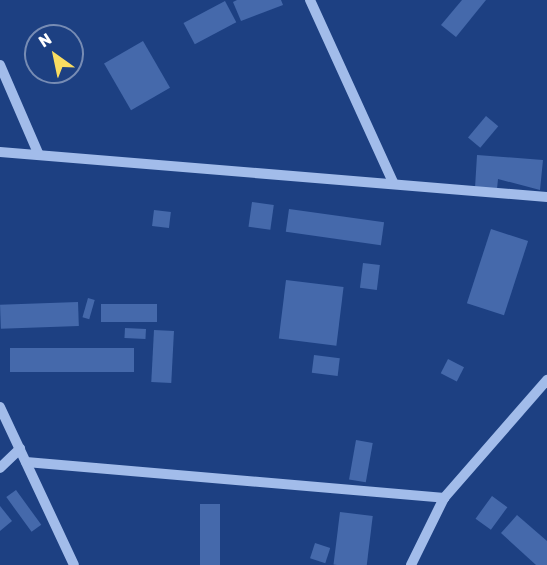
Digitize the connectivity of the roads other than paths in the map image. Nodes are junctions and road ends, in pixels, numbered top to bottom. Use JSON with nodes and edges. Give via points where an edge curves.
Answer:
{"nodes":[{"id":1,"x":310,"y":0,"type":"edge"},
{"id":2,"x":0,"y":65,"type":"edge"},
{"id":3,"x":0,"y":152,"type":"edge"},
{"id":4,"x":39,"y":155,"type":"junction"},
{"id":5,"x":393,"y":184,"type":"junction"},
{"id":6,"x":547,"y":197,"type":"edge"},
{"id":7,"x":547,"y":380,"type":"edge"},
{"id":8,"x":0,"y":407,"type":"edge"},
{"id":9,"x":20,"y":449,"type":"junction"},
{"id":10,"x":26,"y":462,"type":"junction"},
{"id":11,"x":0,"y":468,"type":"edge"},
{"id":12,"x":444,"y":498,"type":"junction"},
{"id":13,"x":74,"y":565,"type":"edge"},
{"id":14,"x":411,"y":565,"type":"edge"}],
"edges":[{"from":1,"to":5,"type":"street"},
{"from":2,"to":4,"type":"street"},
{"from":3,"to":4,"type":"street"},
{"from":4,"to":5,"type":"street"},
{"from":5,"to":6,"type":"street"},
{"from":7,"to":12,"type":"street"},
{"from":8,"to":9,"type":"street"},
{"from":9,"to":10,"type":"street"},
{"from":9,"to":11,"type":"street"},
{"from":10,"to":12,"type":"street"},
{"from":10,"to":13,"type":"street"},
{"from":12,"to":14,"type":"street"}]}
